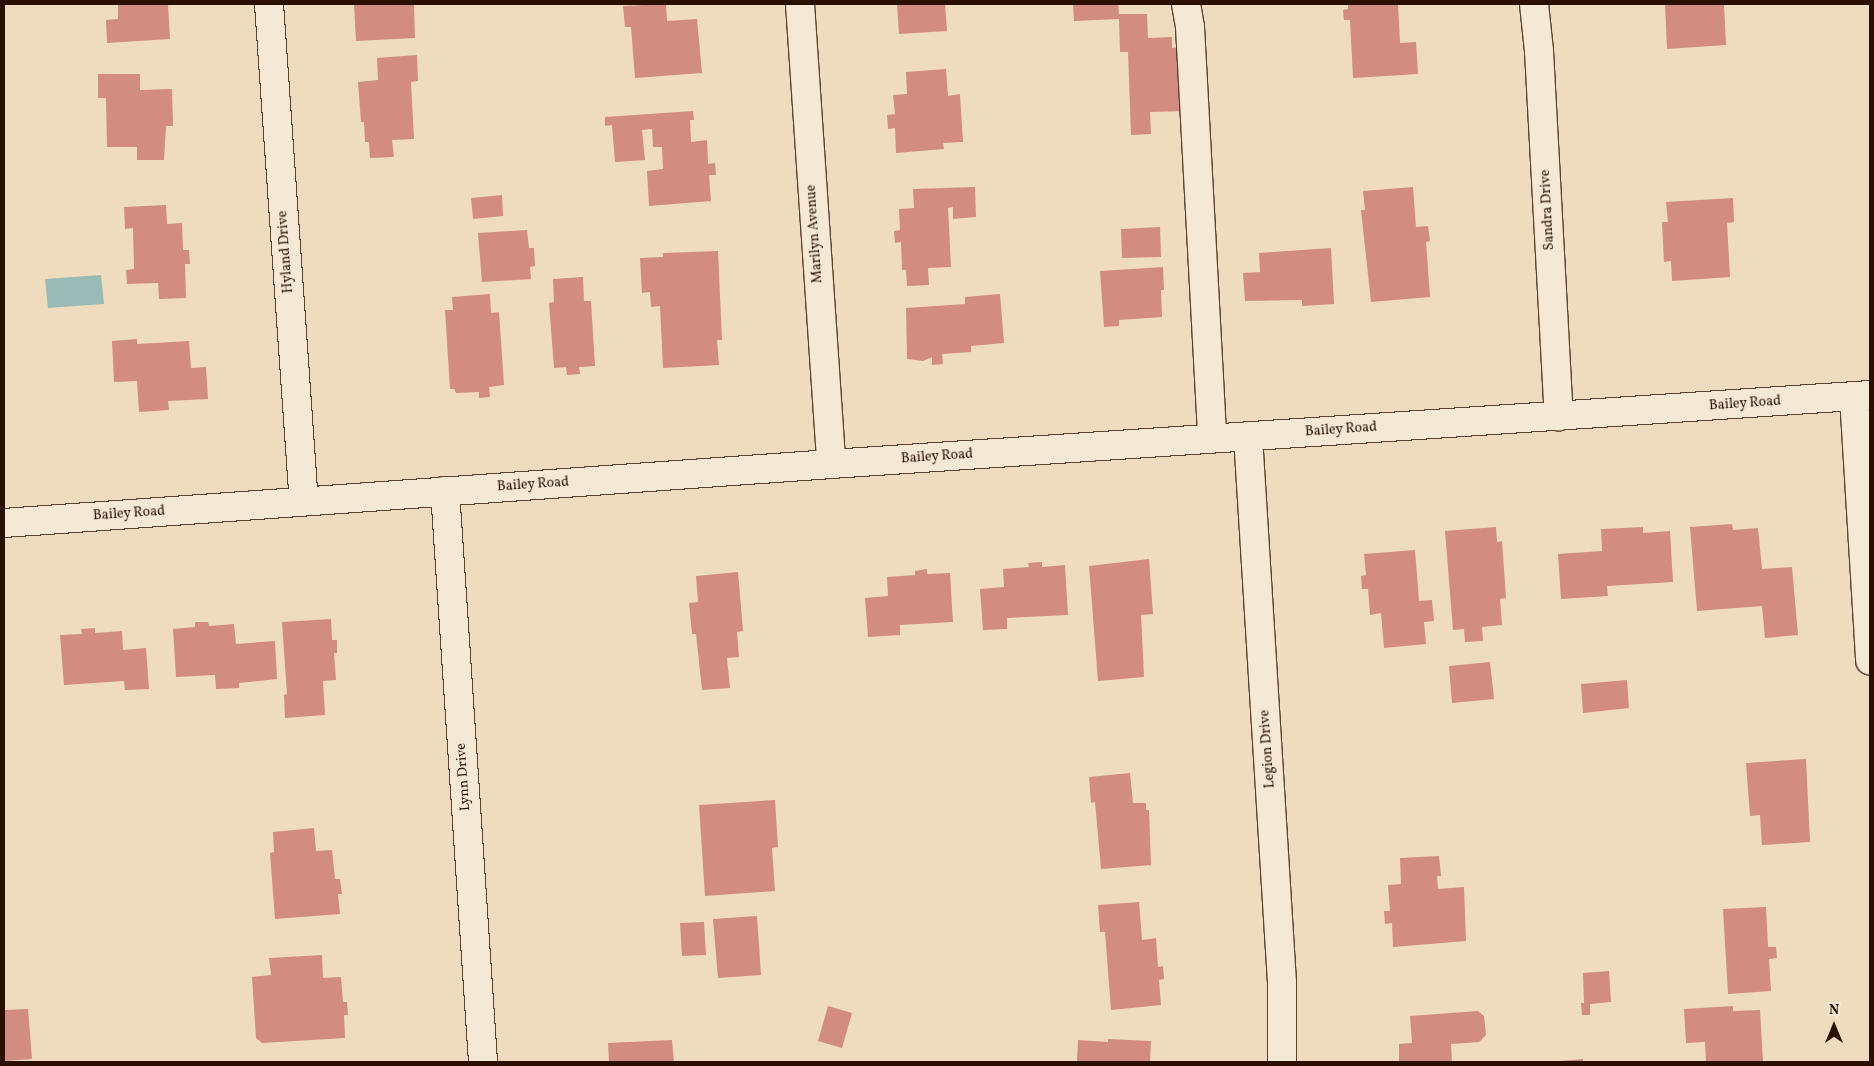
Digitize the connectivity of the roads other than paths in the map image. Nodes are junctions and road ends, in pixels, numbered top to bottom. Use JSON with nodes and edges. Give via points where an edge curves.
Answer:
{"nodes":[{"id":1,"x":269,"y":4,"type":"edge"},
{"id":2,"x":800,"y":4,"type":"edge"},
{"id":3,"x":1186,"y":4,"type":"edge"},
{"id":4,"x":1534,"y":4,"type":"edge"},
{"id":5,"x":1862,"y":396,"type":"edge"},
{"id":6,"x":1559,"y":416,"type":"junction"},
{"id":7,"x":1248,"y":436,"type":"junction"},
{"id":8,"x":1212,"y":438,"type":"junction"},
{"id":9,"x":830,"y":464,"type":"junction"},
{"id":10,"x":445,"y":491,"type":"junction"},
{"id":11,"x":304,"y":501,"type":"junction"},
{"id":12,"x":4,"y":522,"type":"edge"},
{"id":13,"x":1870,"y":661,"type":"edge"},
{"id":14,"x":482,"y":1062,"type":"edge"},
{"id":15,"x":1282,"y":1062,"type":"edge"}],
"edges":[{"from":1,"to":11,"type":"street","name":"Hyland Drive"},
{"from":2,"to":9,"type":"street","name":"Marilyn Avenue"},
{"from":3,"to":8,"type":"street","via":[[1190,27]]},
{"from":4,"to":6,"type":"street","name":"Sandra Drive"},
{"from":5,"to":6,"type":"street","name":"Bailey Road"},
{"from":5,"to":13,"type":"street"},
{"from":6,"to":7,"type":"street","name":"Bailey Road"},
{"from":7,"to":8,"type":"street","name":"Bailey Road"},
{"from":7,"to":15,"type":"street","name":"Legion Drive","via":[[1282,983]]},
{"from":8,"to":9,"type":"street","name":"Bailey Road"},
{"from":9,"to":10,"type":"street","name":"Bailey Road"},
{"from":10,"to":11,"type":"street","name":"Bailey Road"},
{"from":10,"to":14,"type":"street","name":"Lynn Drive"},
{"from":11,"to":12,"type":"street","name":"Bailey Road"}]}
